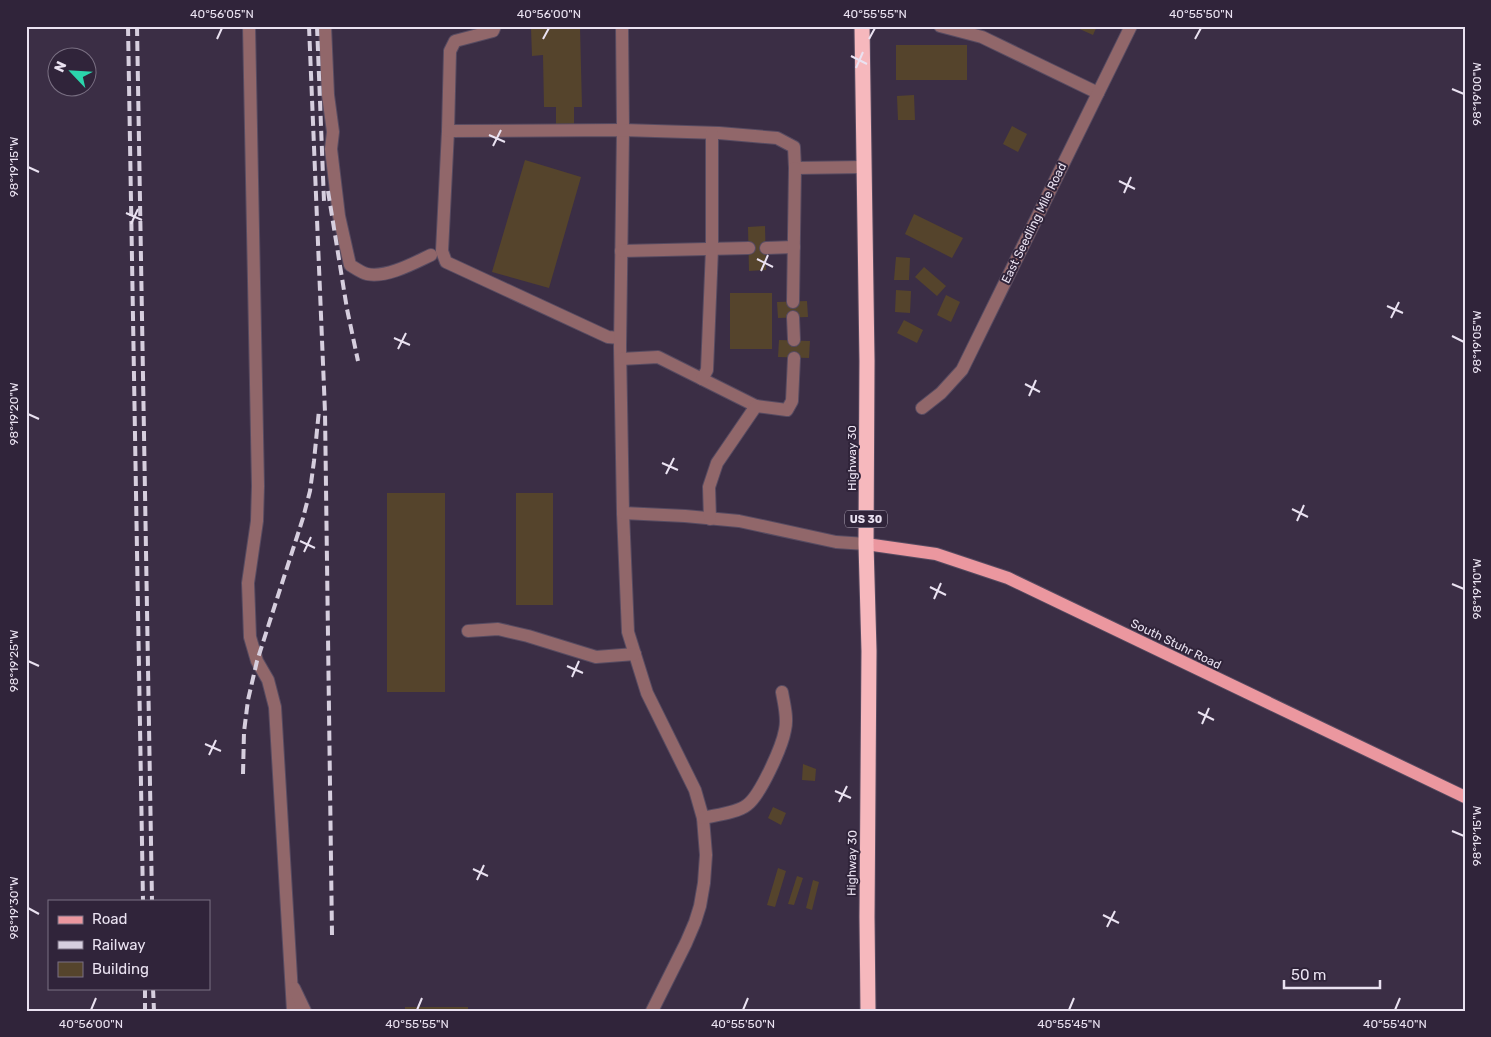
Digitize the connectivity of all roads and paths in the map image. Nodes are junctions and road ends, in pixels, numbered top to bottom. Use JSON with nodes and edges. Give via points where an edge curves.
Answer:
{"nodes":[{"id":1,"x":249,"y":26,"type":"edge"},
{"id":2,"x":325,"y":26,"type":"edge"},
{"id":3,"x":495,"y":26,"type":"edge"},
{"id":4,"x":622,"y":26,"type":"edge"},
{"id":5,"x":862,"y":26,"type":"edge"},
{"id":6,"x":940,"y":26,"type":"edge"},
{"id":7,"x":1131,"y":26,"type":"edge"},
{"id":8,"x":1098,"y":93,"type":"junction"},
{"id":9,"x":623,"y":130,"type":"junction"},
{"id":10,"x":448,"y":131,"type":"junction"},
{"id":11,"x":712,"y":133,"type":"junction"},
{"id":12,"x":864,"y":167,"type":"junction"},
{"id":13,"x":795,"y":168,"type":"junction"},
{"id":14,"x":794,"y":247,"type":"junction"},
{"id":15,"x":749,"y":248,"type":"dead end"},
{"id":16,"x":766,"y":248,"type":"dead end"},
{"id":17,"x":712,"y":249,"type":"junction"},
{"id":18,"x":621,"y":251,"type":"junction"},
{"id":19,"x":431,"y":255,"type":"dead end"},
{"id":20,"x":793,"y":302,"type":"dead end"},
{"id":21,"x":793,"y":317,"type":"dead end"},
{"id":22,"x":620,"y":338,"type":"junction"},
{"id":23,"x":794,"y":340,"type":"dead end"},
{"id":24,"x":794,"y":358,"type":"dead end"},
{"id":25,"x":621,"y":359,"type":"junction"},
{"id":26,"x":702,"y":379,"type":"junction"},
{"id":27,"x":756,"y":406,"type":"junction"},
{"id":28,"x":922,"y":408,"type":"dead end"},
{"id":29,"x":623,"y":513,"type":"junction"},
{"id":30,"x":710,"y":518,"type":"junction"},
{"id":31,"x":866,"y":544,"type":"junction"},
{"id":32,"x":468,"y":631,"type":"dead end"},
{"id":33,"x":635,"y":654,"type":"junction"},
{"id":34,"x":782,"y":692,"type":"dead end"},
{"id":35,"x":1465,"y":796,"type":"edge"},
{"id":36,"x":703,"y":818,"type":"junction"},
{"id":37,"x":292,"y":984,"type":"junction"},
{"id":38,"x":293,"y":1011,"type":"edge"},
{"id":39,"x":305,"y":1011,"type":"edge"},
{"id":40,"x":652,"y":1011,"type":"edge"},
{"id":41,"x":868,"y":1011,"type":"edge"}],
"edges":[{"from":1,"to":37,"type":"street","via":[[258,486],[257,521],[248,583],[250,637],[275,707]]},
{"from":2,"to":19,"type":"street","via":[[333,132],[331,149],[339,216],[350,265],[367,274],[381,274]]},
{"from":3,"to":10,"type":"street","via":[[493,31],[455,41],[450,51]]},
{"from":4,"to":9,"type":"street"},
{"from":5,"to":12,"type":"highway","name":"Highway 30","number":"US 30"},
{"from":6,"to":8,"type":"street","via":[[982,38]]},
{"from":7,"to":8,"type":"street","name":"East Seedling Mile Road"},
{"from":8,"to":28,"type":"street","name":"East Seedling Mile Road","via":[[962,370]]},
{"from":9,"to":10,"type":"street"},
{"from":9,"to":11,"type":"street"},
{"from":9,"to":18,"type":"street"},
{"from":10,"to":22,"type":"street","via":[[442,251],[446,262],[608,337]]},
{"from":11,"to":13,"type":"street","via":[[777,138],[794,147]]},
{"from":11,"to":17,"type":"street"},
{"from":12,"to":13,"type":"street"},
{"from":12,"to":31,"type":"highway","name":"Highway 30","number":"US 30"},
{"from":13,"to":14,"type":"street"},
{"from":14,"to":16,"type":"street"},
{"from":14,"to":20,"type":"street"},
{"from":15,"to":17,"type":"street"},
{"from":17,"to":18,"type":"street"},
{"from":17,"to":26,"type":"street","via":[[707,370]]},
{"from":18,"to":22,"type":"street"},
{"from":21,"to":23,"type":"street"},
{"from":22,"to":25,"type":"street"},
{"from":24,"to":27,"type":"street","via":[[792,401],[787,410]]},
{"from":25,"to":26,"type":"street","via":[[658,357]]},
{"from":25,"to":29,"type":"street"},
{"from":26,"to":27,"type":"street"},
{"from":27,"to":30,"type":"street","via":[[717,464],[710,487]]},
{"from":29,"to":30,"type":"street"},
{"from":29,"to":33,"type":"street","via":[[628,632]]},
{"from":30,"to":31,"type":"street","via":[[836,542]]},
{"from":31,"to":35,"type":"main road","name":"South Stuhr Road","via":[[936,554],[1008,578]]},
{"from":31,"to":41,"type":"highway","name":"Highway 30","number":"US 30","via":[[869,651]]},
{"from":32,"to":33,"type":"street","via":[[498,629],[596,657]]},
{"from":33,"to":36,"type":"street","via":[[647,693],[696,790]]},
{"from":34,"to":36,"type":"street","via":[[786,730],[776,758],[754,797],[743,808]]},
{"from":36,"to":40,"type":"street","via":[[706,855],[700,906],[686,943]]},
{"from":37,"to":38,"type":"street"},
{"from":37,"to":39,"type":"street"}]}
